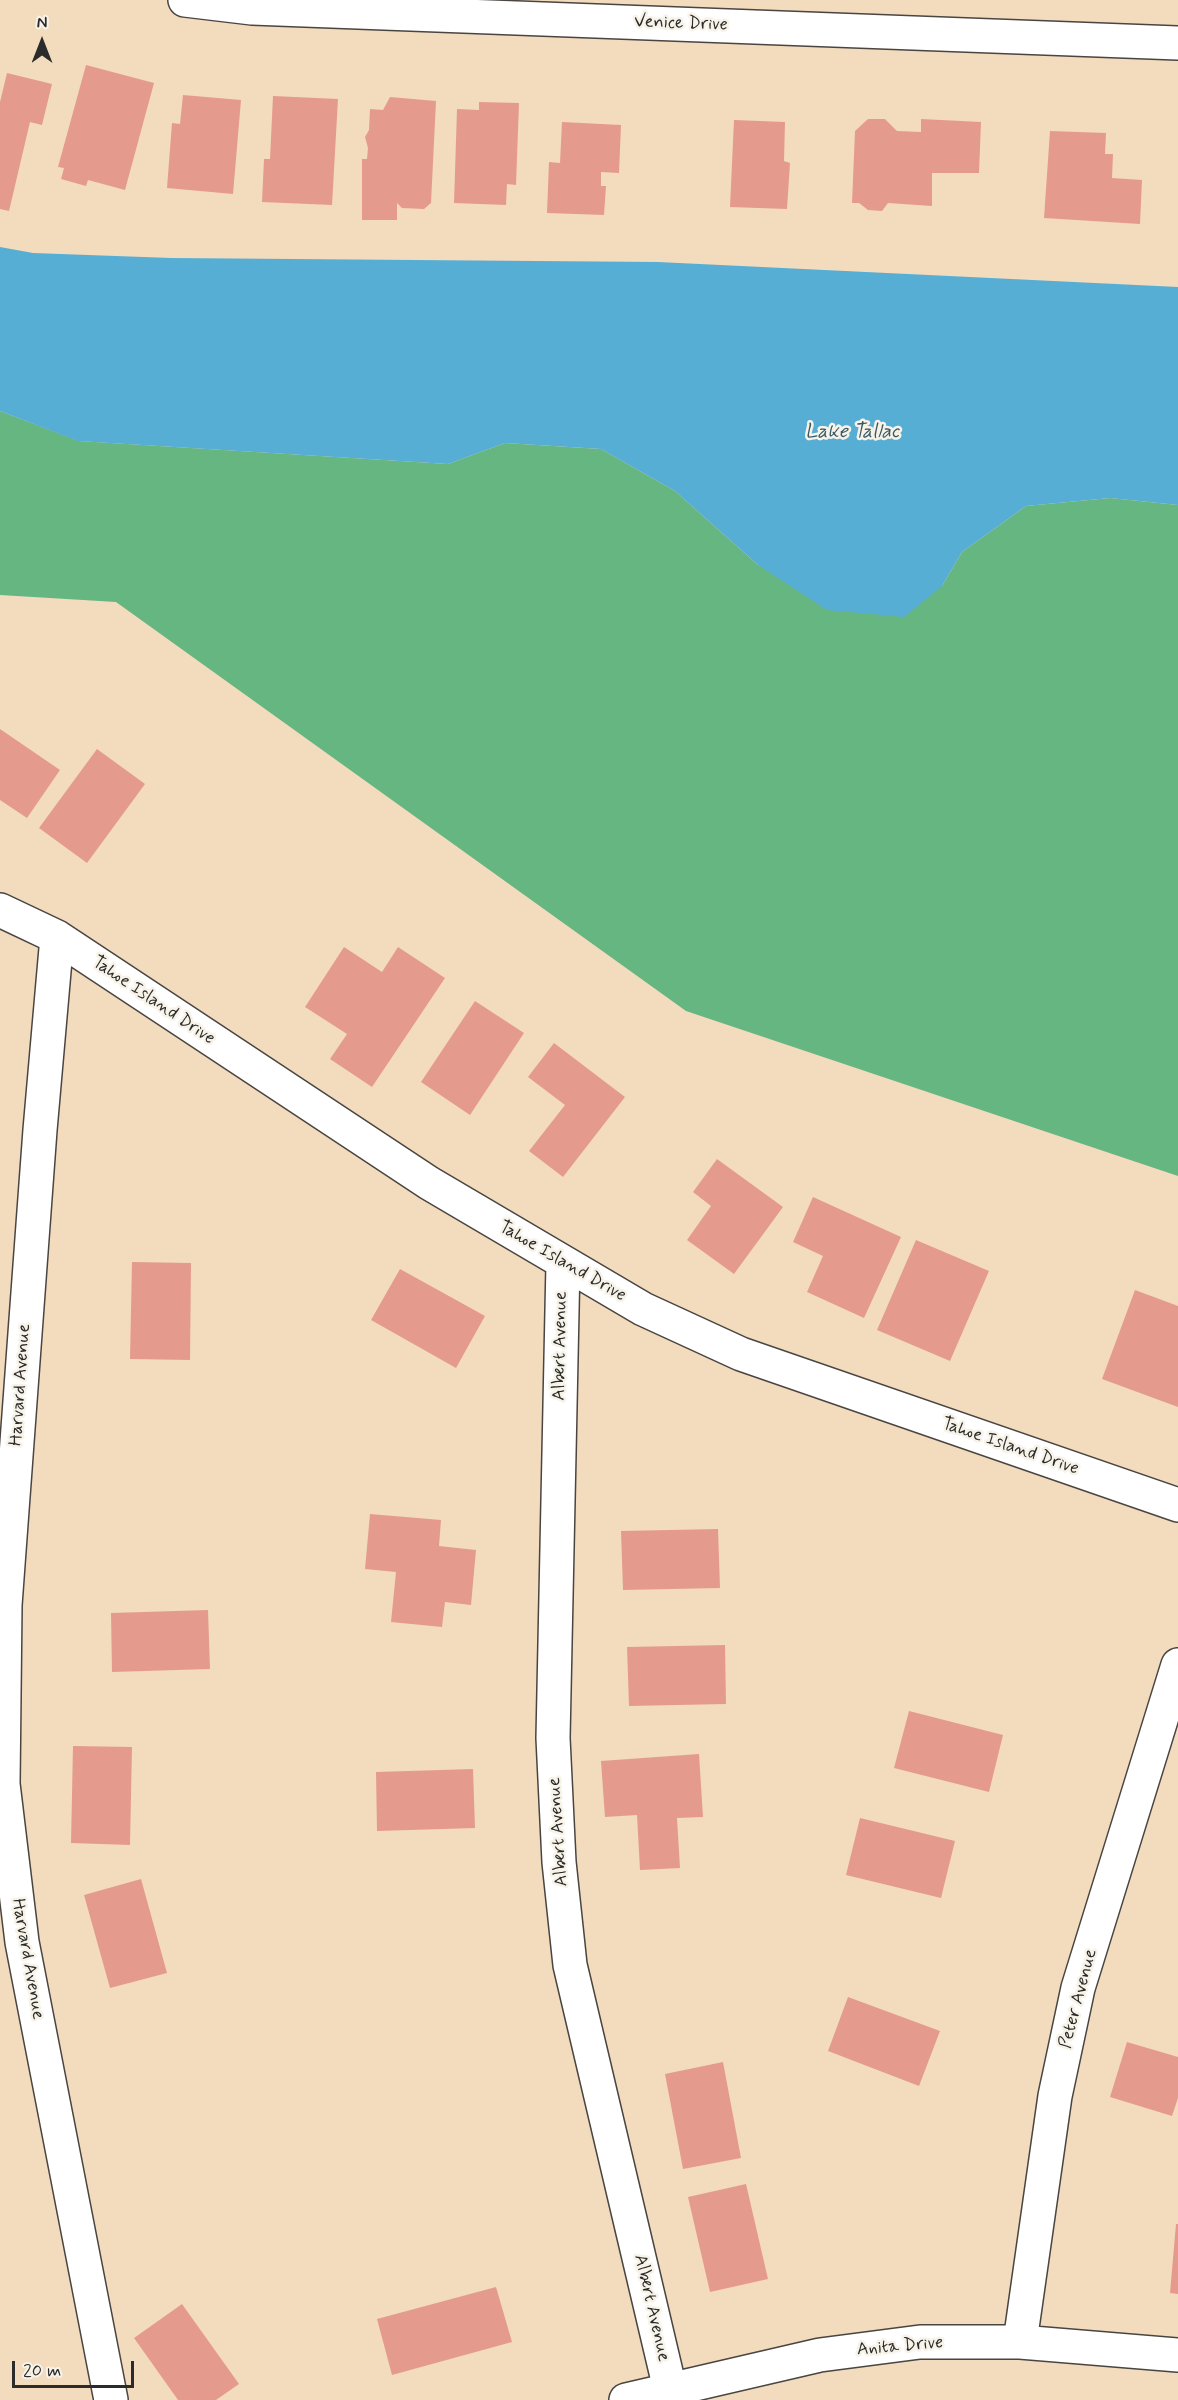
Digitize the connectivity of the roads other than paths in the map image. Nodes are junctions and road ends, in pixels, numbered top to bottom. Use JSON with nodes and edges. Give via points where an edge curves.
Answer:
{"nodes":[{"id":1,"x":185,"y":0,"type":"edge"},
{"id":2,"x":556,"y":9,"type":"edge"},
{"id":3,"x":1178,"y":43,"type":"edge"},
{"id":4,"x":0,"y":910,"type":"edge"},
{"id":5,"x":57,"y":937,"type":"junction"},
{"id":6,"x":563,"y":1263,"type":"junction"},
{"id":7,"x":1178,"y":1505,"type":"edge"},
{"id":8,"x":1178,"y":1665,"type":"edge"},
{"id":9,"x":1020,"y":2342,"type":"junction"},
{"id":10,"x":1178,"y":2355,"type":"edge"},
{"id":11,"x":670,"y":2389,"type":"junction"},
{"id":12,"x":111,"y":2400,"type":"edge"},
{"id":13,"x":626,"y":2400,"type":"edge"}],
"edges":[{"from":1,"to":2,"type":"street","name":"Venice Drive","via":[[252,8]]},
{"from":2,"to":3,"type":"street","name":"Venice Drive"},
{"from":4,"to":5,"type":"street","name":"Tahoe Island Drive"},
{"from":5,"to":6,"type":"street","name":"Tahoe Island Drive","via":[[429,1183]]},
{"from":5,"to":12,"type":"street","name":"Harvard Avenue","via":[[5,1605],[3,1784],[22,1942]]},
{"from":6,"to":7,"type":"street","name":"Tahoe Island Drive","via":[[643,1310],[741,1354]]},
{"from":6,"to":11,"type":"street","name":"Albert Avenue","via":[[553,1738],[559,1862],[570,1965]]},
{"from":8,"to":9,"type":"street","name":"Peter Avenue","via":[[1078,1988],[1055,2096]]},
{"from":9,"to":10,"type":"street","name":"Anita Drive"},
{"from":9,"to":11,"type":"street","name":"Anita Drive","via":[[886,2346],[820,2355]]},
{"from":11,"to":13,"type":"street","name":"Anita Drive"}]}
